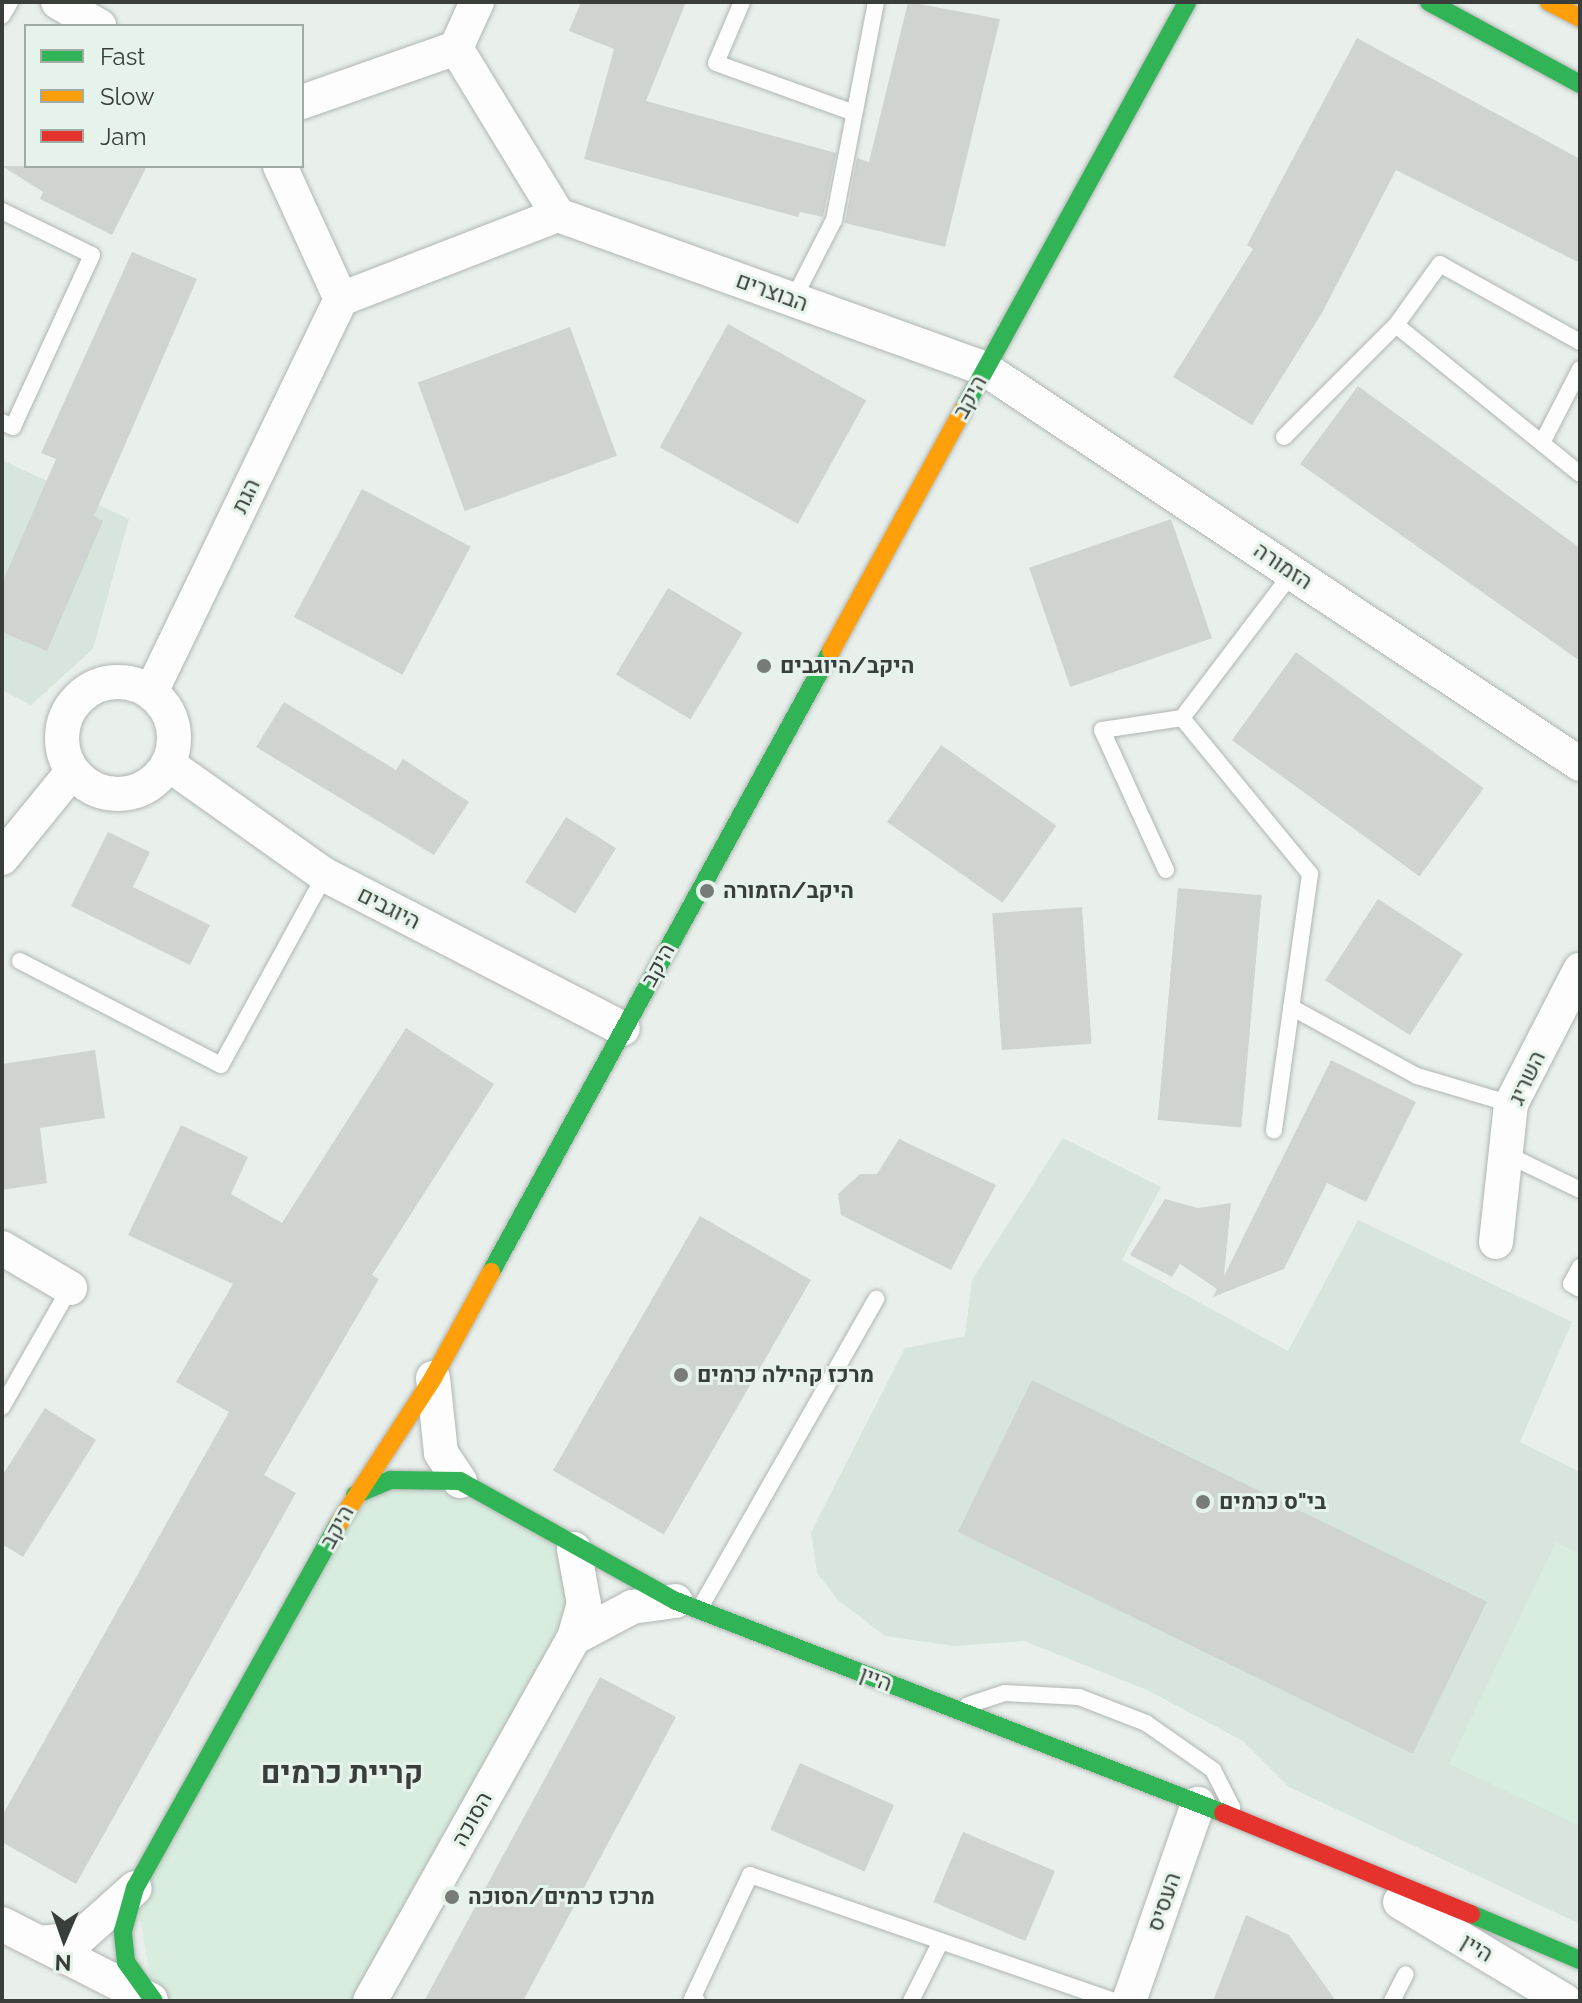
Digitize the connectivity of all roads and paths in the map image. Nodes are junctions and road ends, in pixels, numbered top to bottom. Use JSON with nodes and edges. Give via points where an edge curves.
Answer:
{"nodes":[{"id":1,"x":10,"y":2,"type":"edge"},
{"id":2,"x":58,"y":2,"type":"edge"},
{"id":3,"x":477,"y":2,"type":"edge"},
{"id":4,"x":742,"y":2,"type":"edge"},
{"id":5,"x":876,"y":2,"type":"edge"},
{"id":6,"x":1187,"y":2,"type":"edge"},
{"id":7,"x":1429,"y":2,"type":"edge"},
{"id":8,"x":1549,"y":2,"type":"edge"},
{"id":9,"x":2,"y":16,"type":"edge"},
{"id":10,"x":1173,"y":18,"type":"edge"},
{"id":11,"x":1580,"y":18,"type":"edge"},
{"id":12,"x":96,"y":24,"type":"edge"},
{"id":13,"x":456,"y":48,"type":"junction"},
{"id":14,"x":1580,"y":84,"type":"edge"},
{"id":15,"x":304,"y":101,"type":"edge"},
{"id":16,"x":854,"y":113,"type":"junction"},
{"id":17,"x":281,"y":168,"type":"edge"},
{"id":18,"x":2,"y":211,"type":"edge"},
{"id":19,"x":558,"y":215,"type":"junction"},
{"id":20,"x":341,"y":299,"type":"junction"},
{"id":21,"x":793,"y":300,"type":"junction"},
{"id":22,"x":1396,"y":325,"type":"junction"},
{"id":23,"x":1580,"y":342,"type":"edge"},
{"id":24,"x":985,"y":369,"type":"junction"},
{"id":25,"x":1580,"y":369,"type":"edge"},
{"id":26,"x":2,"y":422,"type":"edge"},
{"id":27,"x":1284,"y":437,"type":"dead end"},
{"id":28,"x":1542,"y":443,"type":"junction"},
{"id":29,"x":1580,"y":474,"type":"edge"},
{"id":30,"x":1293,"y":572,"type":"junction"},
{"id":31,"x":151,"y":692,"type":"junction"},
{"id":32,"x":1182,"y":718,"type":"junction"},
{"id":33,"x":168,"y":764,"type":"junction"},
{"id":34,"x":1580,"y":764,"type":"edge"},
{"id":35,"x":72,"y":772,"type":"junction"},
{"id":36,"x":2,"y":858,"type":"edge"},
{"id":37,"x":1166,"y":870,"type":"dead end"},
{"id":38,"x":325,"y":875,"type":"junction"},
{"id":39,"x":20,"y":961,"type":"dead end"},
{"id":40,"x":1580,"y":970,"type":"edge"},
{"id":41,"x":1291,"y":1007,"type":"junction"},
{"id":42,"x":623,"y":1029,"type":"junction"},
{"id":43,"x":1511,"y":1104,"type":"junction"},
{"id":44,"x":1274,"y":1130,"type":"dead end"},
{"id":45,"x":1506,"y":1154,"type":"junction"},
{"id":46,"x":1580,"y":1190,"type":"edge"},
{"id":47,"x":1496,"y":1242,"type":"dead end"},
{"id":48,"x":2,"y":1248,"type":"edge"},
{"id":49,"x":1580,"y":1267,"type":"edge"},
{"id":50,"x":70,"y":1288,"type":"joint"},
{"id":51,"x":1580,"y":1289,"type":"edge"},
{"id":52,"x":876,"y":1299,"type":"dead end"},
{"id":53,"x":433,"y":1378,"type":"junction"},
{"id":54,"x":2,"y":1407,"type":"edge"},
{"id":55,"x":460,"y":1481,"type":"junction"},
{"id":56,"x":355,"y":1495,"type":"junction"},
{"id":57,"x":574,"y":1549,"type":"junction"},
{"id":58,"x":687,"y":1605,"type":"junction"},
{"id":59,"x":574,"y":1638,"type":"junction"},
{"id":60,"x":956,"y":1710,"type":"junction"},
{"id":61,"x":1198,"y":1804,"type":"junction"},
{"id":62,"x":1238,"y":1820,"type":"junction"},
{"id":63,"x":1307,"y":1846,"type":"junction"},
{"id":64,"x":135,"y":1888,"type":"junction"},
{"id":65,"x":2,"y":1924,"type":"edge"},
{"id":66,"x":941,"y":1941,"type":"junction"},
{"id":67,"x":40,"y":1943,"type":"junction"},
{"id":68,"x":1580,"y":1960,"type":"edge"},
{"id":69,"x":1406,"y":1974,"type":"dead end"},
{"id":70,"x":154,"y":2001,"type":"edge"},
{"id":71,"x":370,"y":2001,"type":"edge"},
{"id":72,"x":697,"y":2001,"type":"edge"},
{"id":73,"x":911,"y":2001,"type":"edge"},
{"id":74,"x":1113,"y":2001,"type":"edge"},
{"id":75,"x":1129,"y":2001,"type":"edge"},
{"id":76,"x":1392,"y":2001,"type":"edge"},
{"id":77,"x":1565,"y":2001,"type":"edge"}],
"edges":[{"from":1,"to":9,"type":"lane"},
{"from":2,"to":12,"type":"street"},
{"from":3,"to":13,"type":"street"},
{"from":4,"to":16,"type":"lane","via":[[716,63]]},
{"from":5,"to":16,"type":"lane"},
{"from":6,"to":10,"type":"street","name":"היקב"},
{"from":7,"to":14,"type":"street"},
{"from":8,"to":11,"type":"street"},
{"from":10,"to":24,"type":"street","name":"היקב"},
{"from":13,"to":15,"type":"street"},
{"from":13,"to":19,"type":"street"},
{"from":16,"to":21,"type":"lane","via":[[834,220]]},
{"from":17,"to":20,"type":"street"},
{"from":18,"to":26,"type":"lane","via":[[92,255],[13,427]]},
{"from":19,"to":20,"type":"street"},
{"from":19,"to":21,"type":"street","name":"הבוצרים"},
{"from":20,"to":31,"type":"street","name":"הגת"},
{"from":21,"to":24,"type":"street","name":"הבוצרים"},
{"from":22,"to":23,"type":"lane","via":[[1440,264]]},
{"from":22,"to":27,"type":"lane"},
{"from":22,"to":28,"type":"lane"},
{"from":24,"to":30,"type":"street","name":"הזמורה"},
{"from":24,"to":42,"type":"street","name":"היקב"},
{"from":25,"to":28,"type":"lane"},
{"from":28,"to":29,"type":"lane"},
{"from":30,"to":32,"type":"lane"},
{"from":30,"to":34,"type":"street","name":"הזמורה"},
{"from":31,"to":33,"type":"street","via":[[171,717]]},
{"from":31,"to":35,"type":"street","via":[[117,681],[84,692],[71,705],[61,738]]},
{"from":32,"to":37,"type":"lane","via":[[1102,730]]},
{"from":32,"to":41,"type":"lane","via":[[1310,874]]},
{"from":33,"to":35,"type":"street","via":[[141,789],[122,794],[103,793]]},
{"from":33,"to":38,"type":"street","name":"היוגבים"},
{"from":35,"to":36,"type":"street"},
{"from":38,"to":39,"type":"lane","via":[[221,1065]]},
{"from":38,"to":42,"type":"street","name":"היוגבים"},
{"from":40,"to":43,"type":"street","name":"השריג"},
{"from":41,"to":43,"type":"lane","via":[[1417,1076]]},
{"from":41,"to":44,"type":"lane"},
{"from":42,"to":53,"type":"street","name":"היקב"},
{"from":43,"to":45,"type":"street","name":"השריג"},
{"from":45,"to":46,"type":"lane"},
{"from":45,"to":47,"type":"street","name":"השריג"},
{"from":48,"to":50,"type":"street"},
{"from":49,"to":51,"type":"lane","via":[[1571,1284]]},
{"from":50,"to":54,"type":"lane"},
{"from":52,"to":58,"type":"lane"},
{"from":53,"to":55,"type":"street","name":"היין","via":[[441,1453]]},
{"from":53,"to":56,"type":"street","name":"היקב"},
{"from":55,"to":56,"type":"street","name":"היין","via":[[391,1480]]},
{"from":55,"to":57,"type":"street","name":"היין"},
{"from":56,"to":64,"type":"street","name":"היקב"},
{"from":57,"to":58,"type":"street","name":"היין"},
{"from":57,"to":59,"type":"street","name":"הסוכה","via":[[584,1604]]},
{"from":58,"to":59,"type":"street","via":[[632,1607]]},
{"from":58,"to":60,"type":"street","name":"היין"},
{"from":59,"to":71,"type":"street","name":"הסוכה"},
{"from":60,"to":61,"type":"street","name":"היין"},
{"from":60,"to":62,"type":"lane","via":[[1005,1693],[1079,1697],[1146,1723],[1213,1770]]},
{"from":61,"to":62,"type":"street","name":"היין"},
{"from":61,"to":75,"type":"street","name":"העסיס"},
{"from":62,"to":63,"type":"street","name":"היין"},
{"from":63,"to":68,"type":"street","name":"היין"},
{"from":63,"to":77,"type":"street","name":"היין"},
{"from":64,"to":67,"type":"street","name":"היקב","via":[[78,1939]]},
{"from":64,"to":70,"type":"street","name":"היקב","via":[[123,1931],[126,1962]]},
{"from":65,"to":67,"type":"street"},
{"from":66,"to":72,"type":"lane","via":[[750,1875],[692,1999]]},
{"from":66,"to":73,"type":"lane"},
{"from":66,"to":74,"type":"lane"},
{"from":67,"to":70,"type":"street"},
{"from":69,"to":76,"type":"lane"}]}
